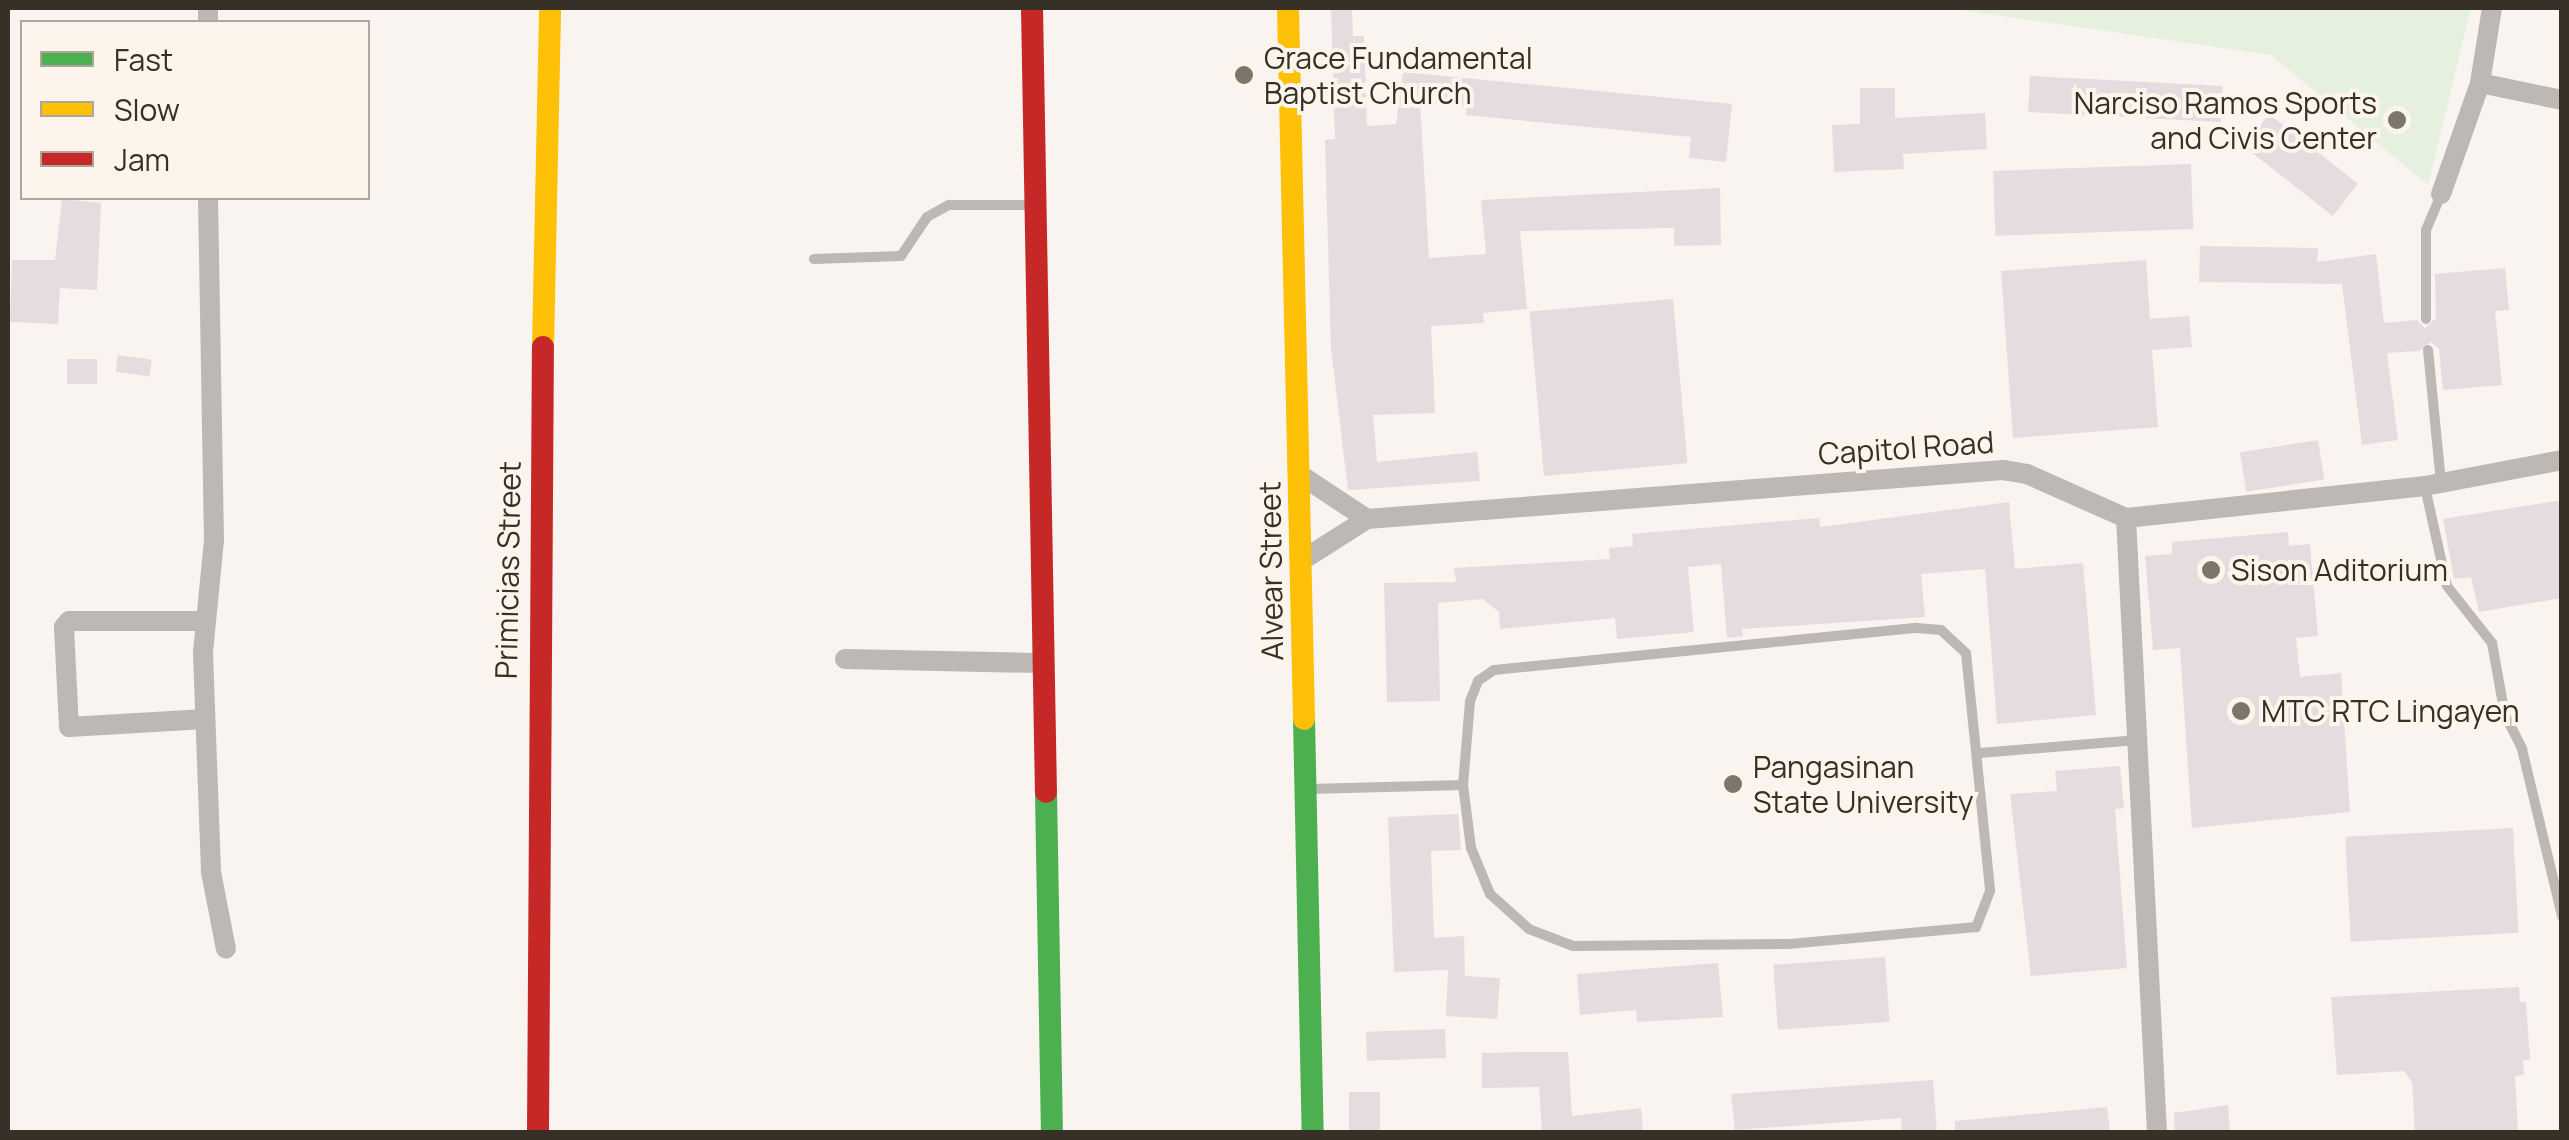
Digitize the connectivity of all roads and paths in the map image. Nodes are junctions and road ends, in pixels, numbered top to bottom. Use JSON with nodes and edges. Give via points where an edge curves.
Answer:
{"nodes":[{"id":1,"x":550,"y":8,"type":"edge"},
{"id":2,"x":1032,"y":8,"type":"edge"},
{"id":3,"x":1288,"y":8,"type":"edge"},
{"id":4,"x":2492,"y":8,"type":"edge"},
{"id":5,"x":2480,"y":83,"type":"junction"},
{"id":6,"x":2562,"y":100,"type":"edge"},
{"id":7,"x":2440,"y":194,"type":"joint"},
{"id":8,"x":208,"y":200,"type":"edge"},
{"id":9,"x":1034,"y":205,"type":"junction"},
{"id":10,"x":814,"y":259,"type":"dead end"},
{"id":11,"x":2426,"y":319,"type":"dead end"},
{"id":12,"x":2428,"y":350,"type":"dead end"},
{"id":13,"x":2562,"y":460,"type":"edge"},
{"id":14,"x":1299,"y":474,"type":"junction"},
{"id":15,"x":2433,"y":485,"type":"junction"},
{"id":16,"x":2126,"y":518,"type":"junction"},
{"id":17,"x":1367,"y":519,"type":"junction"},
{"id":18,"x":1301,"y":561,"type":"junction"},
{"id":19,"x":205,"y":621,"type":"junction"},
{"id":20,"x":846,"y":659,"type":"dead end"},
{"id":21,"x":1042,"y":662,"type":"junction"},
{"id":22,"x":205,"y":718,"type":"junction"},
{"id":23,"x":2137,"y":740,"type":"junction"},
{"id":24,"x":1980,"y":752,"type":"junction"},
{"id":25,"x":1463,"y":785,"type":"junction"},
{"id":26,"x":1306,"y":789,"type":"junction"},
{"id":27,"x":2562,"y":916,"type":"edge"},
{"id":28,"x":226,"y":949,"type":"dead end"},
{"id":29,"x":538,"y":1132,"type":"edge"},
{"id":30,"x":1052,"y":1132,"type":"edge"},
{"id":31,"x":1314,"y":1132,"type":"edge"},
{"id":32,"x":2157,"y":1132,"type":"edge"}],
"edges":[{"from":1,"to":29,"type":"street","name":"Primicias Street","via":[[536,711]]},
{"from":2,"to":9,"type":"street"},
{"from":3,"to":14,"type":"street","name":"Alvear Street"},
{"from":4,"to":5,"type":"street"},
{"from":5,"to":6,"type":"street"},
{"from":5,"to":7,"type":"street"},
{"from":7,"to":11,"type":"lane","via":[[2426,230]]},
{"from":8,"to":19,"type":"street","via":[[214,540]]},
{"from":9,"to":10,"type":"lane","via":[[949,206],[927,217],[911,245],[891,260]]},
{"from":9,"to":21,"type":"street"},
{"from":12,"to":15,"type":"lane"},
{"from":13,"to":15,"type":"street"},
{"from":14,"to":17,"type":"street"},
{"from":14,"to":18,"type":"street","name":"Alvear Street"},
{"from":15,"to":16,"type":"street"},
{"from":15,"to":27,"type":"lane","via":[[2446,586],[2492,643],[2505,715],[2522,748]]},
{"from":16,"to":17,"type":"street","name":"Capitol Road","via":[[2012,470]]},
{"from":16,"to":23,"type":"street"},
{"from":17,"to":18,"type":"street","name":"Capitol Road"},
{"from":18,"to":26,"type":"street","name":"Alvear Street"},
{"from":19,"to":22,"type":"street"},
{"from":19,"to":22,"type":"street","via":[[69,621],[64,627],[68,727]]},
{"from":20,"to":21,"type":"street"},
{"from":21,"to":30,"type":"street"},
{"from":22,"to":28,"type":"street","via":[[211,872]]},
{"from":23,"to":24,"type":"lane"},
{"from":23,"to":32,"type":"street"},
{"from":24,"to":25,"type":"lane","via":[[1966,653],[1941,630],[1917,628],[1494,670],[1478,681],[1470,701]]},
{"from":24,"to":25,"type":"lane","via":[[1987,913],[1976,927],[1892,938],[1555,942],[1490,894],[1471,848]]},
{"from":25,"to":26,"type":"lane"},
{"from":26,"to":31,"type":"street","name":"Alvear Street"}]}
